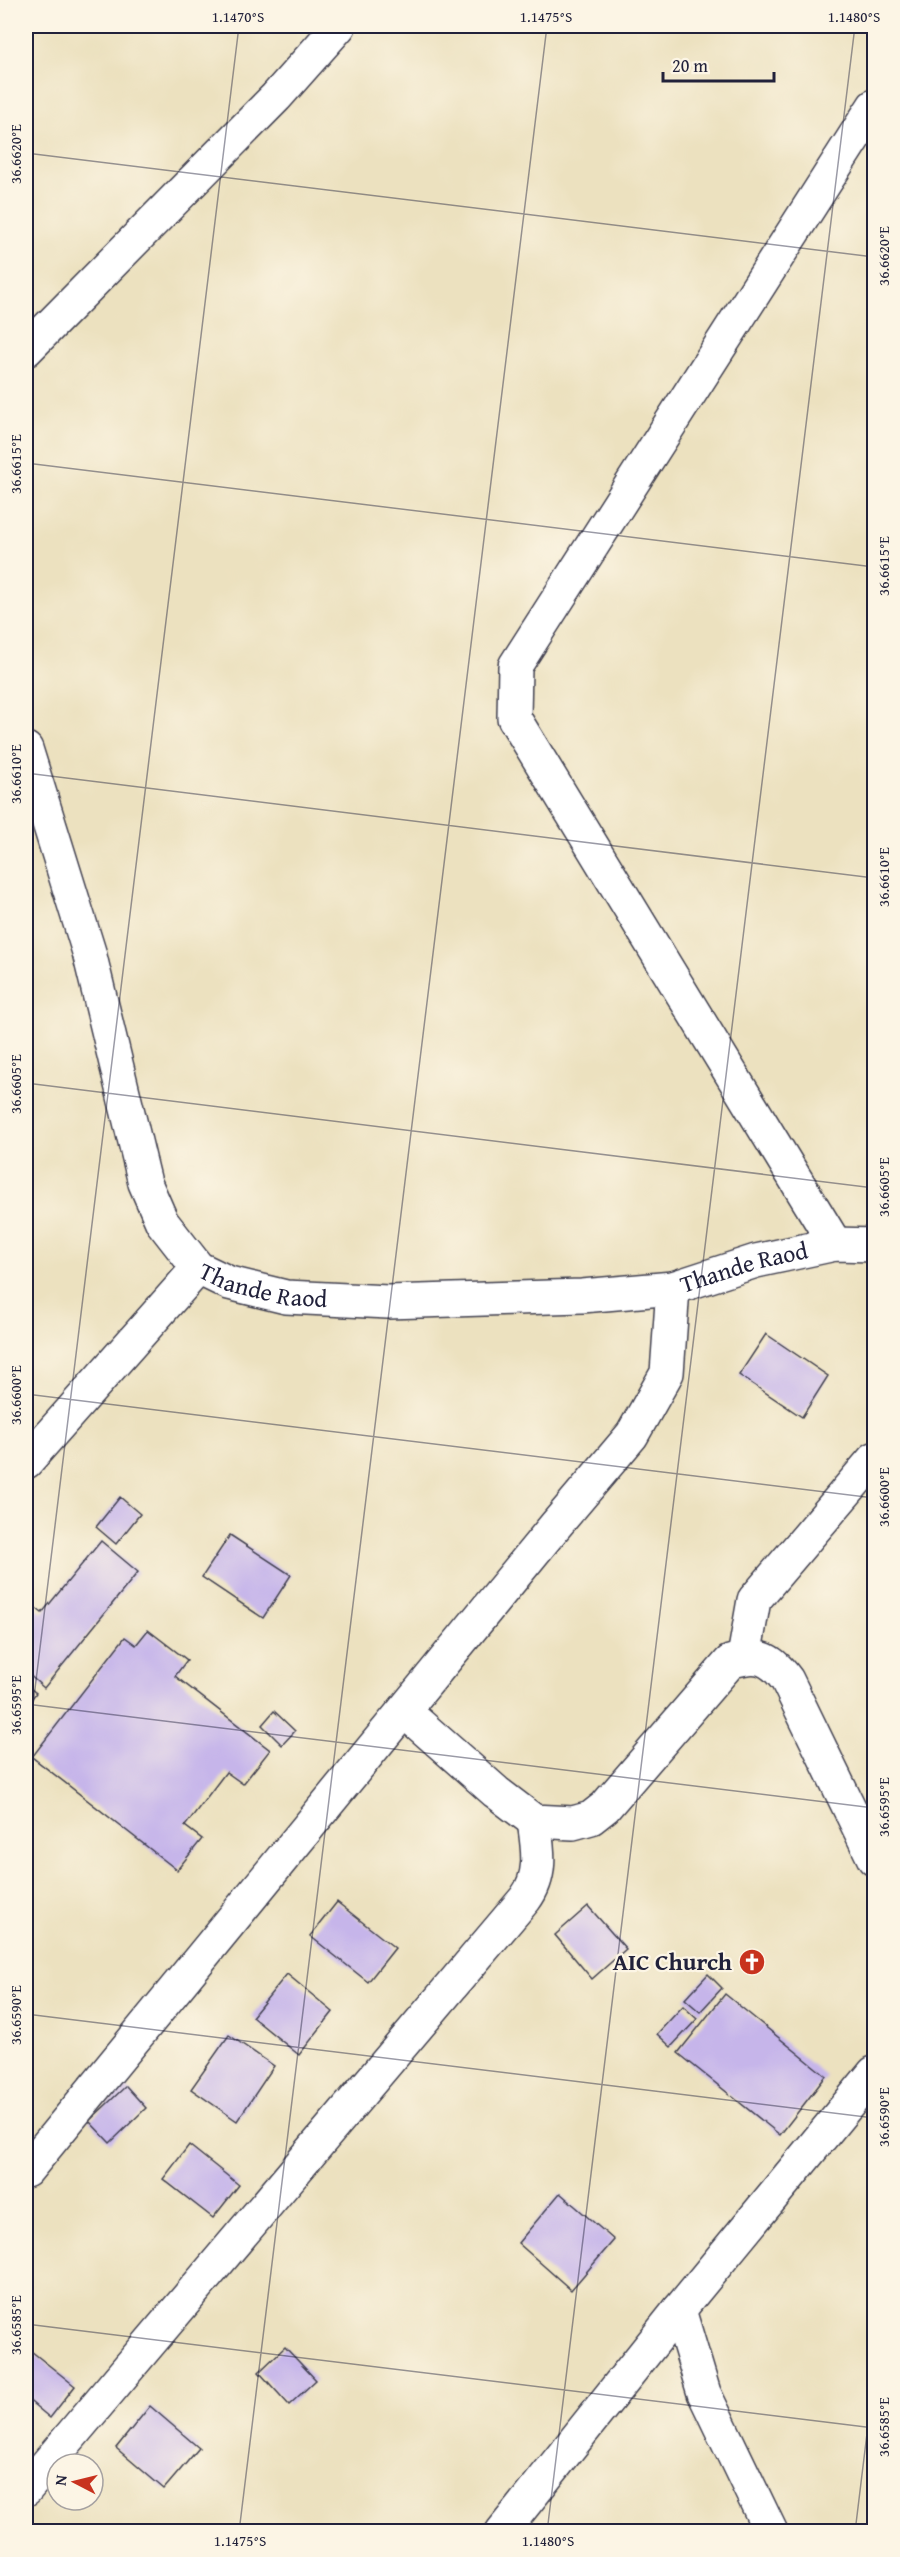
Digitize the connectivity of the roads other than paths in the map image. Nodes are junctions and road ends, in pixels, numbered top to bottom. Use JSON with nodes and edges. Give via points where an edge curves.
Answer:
{"nodes":[{"id":1,"x":339,"y":26,"type":"edge"},
{"id":2,"x":874,"y":106,"type":"edge"},
{"id":3,"x":26,"y":350,"type":"edge"},
{"id":4,"x":26,"y":749,"type":"edge"},
{"id":5,"x":835,"y":1244,"type":"junction"},
{"id":6,"x":874,"y":1245,"type":"edge"},
{"id":7,"x":198,"y":1268,"type":"junction"},
{"id":8,"x":674,"y":1288,"type":"junction"},
{"id":9,"x":874,"y":1459,"type":"edge"},
{"id":10,"x":26,"y":1461,"type":"edge"},
{"id":11,"x":744,"y":1658,"type":"junction"},
{"id":12,"x":404,"y":1711,"type":"junction"},
{"id":13,"x":534,"y":1821,"type":"junction"},
{"id":14,"x":874,"y":1858,"type":"edge"},
{"id":15,"x":874,"y":2073,"type":"edge"},
{"id":16,"x":26,"y":2171,"type":"edge"},
{"id":17,"x":679,"y":2310,"type":"junction"},
{"id":18,"x":26,"y":2489,"type":"edge"},
{"id":19,"x":502,"y":2532,"type":"edge"},
{"id":20,"x":771,"y":2532,"type":"edge"}],
"edges":[{"from":1,"to":3,"type":"street","via":[[276,97]]},
{"from":2,"to":5,"type":"street","via":[[515,666],[513,694],[514,718]]},
{"from":4,"to":7,"type":"street","name":"Thande Raod","via":[[89,952],[145,1183],[162,1222]]},
{"from":5,"to":6,"type":"street","name":"Thande Raod"},
{"from":5,"to":8,"type":"street","name":"Thande Raod","via":[[756,1261]]},
{"from":7,"to":8,"type":"street","name":"Thande Raod","via":[[229,1283],[286,1297],[388,1302],[582,1296]]},
{"from":7,"to":10,"type":"street"},
{"from":8,"to":12,"type":"street","via":[[667,1373],[632,1435]]},
{"from":9,"to":11,"type":"street","via":[[754,1600]]},
{"from":11,"to":13,"type":"street","via":[[730,1662],[605,1807],[591,1818],[573,1823]]},
{"from":11,"to":14,"type":"street","via":[[764,1659],[776,1665],[788,1680]]},
{"from":12,"to":13,"type":"street"},
{"from":12,"to":16,"type":"street"},
{"from":13,"to":18,"type":"street","via":[[538,1867],[536,1881],[525,1899]]},
{"from":15,"to":17,"type":"street"},
{"from":17,"to":19,"type":"street"},
{"from":17,"to":20,"type":"street","via":[[704,2392]]}]}
